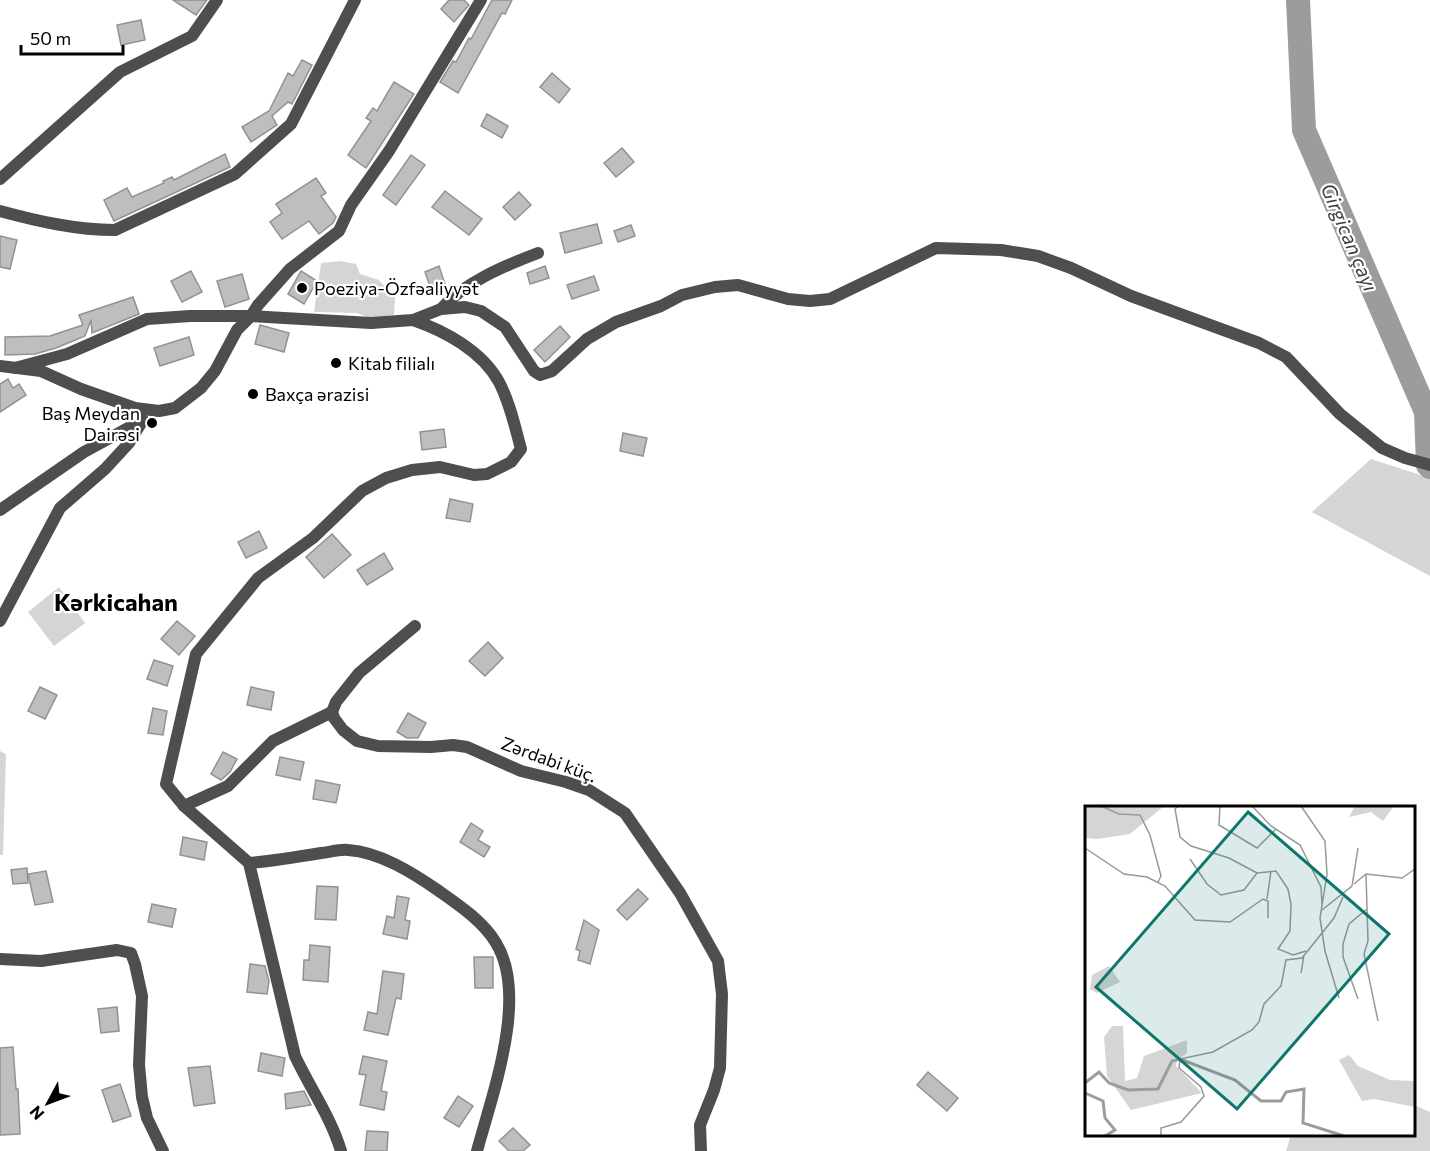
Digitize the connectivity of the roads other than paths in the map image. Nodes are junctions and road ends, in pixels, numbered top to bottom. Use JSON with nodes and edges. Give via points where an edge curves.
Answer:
{"nodes":[{"id":1,"x":217,"y":0,"type":"edge"},
{"id":2,"x":355,"y":0,"type":"edge"},
{"id":3,"x":481,"y":0,"type":"edge"},
{"id":4,"x":0,"y":179,"type":"edge"},
{"id":5,"x":0,"y":211,"type":"edge"},
{"id":6,"x":538,"y":253,"type":"dead end"},
{"id":7,"x":441,"y":309,"type":"junction"},
{"id":8,"x":251,"y":316,"type":"junction"},
{"id":9,"x":413,"y":320,"type":"junction"},
{"id":10,"x":0,"y":366,"type":"edge"},
{"id":11,"x":13,"y":368,"type":"junction"},
{"id":12,"x":159,"y":411,"type":"junction"},
{"id":13,"x":143,"y":420,"type":"junction"},
{"id":14,"x":1430,"y":465,"type":"edge"},
{"id":15,"x":0,"y":510,"type":"edge"},
{"id":16,"x":0,"y":621,"type":"edge"},
{"id":17,"x":415,"y":626,"type":"dead end"},
{"id":18,"x":332,"y":712,"type":"junction"},
{"id":19,"x":184,"y":806,"type":"junction"},
{"id":20,"x":249,"y":863,"type":"junction"},
{"id":21,"x":0,"y":959,"type":"edge"},
{"id":22,"x":163,"y":1151,"type":"edge"},
{"id":23,"x":341,"y":1151,"type":"edge"},
{"id":24,"x":477,"y":1151,"type":"edge"},
{"id":25,"x":701,"y":1151,"type":"edge"}],
"edges":[{"from":1,"to":4,"type":"street","via":[[192,36],[120,72]]},
{"from":2,"to":5,"type":"street","via":[[291,124],[235,174],[115,230],[95,230]]},
{"from":3,"to":8,"type":"street","via":[[389,151],[351,205],[339,231],[290,269]]},
{"from":6,"to":7,"type":"street","via":[[498,270],[451,298]]},
{"from":7,"to":9,"type":"street"},
{"from":7,"to":14,"type":"street","via":[[465,307],[493,317],[505,327],[540,375],[552,371],[587,339],[616,322],[681,295],[738,285],[788,299],[830,299],[936,248],[1001,249],[1071,268],[1131,296],[1259,343],[1286,357],[1340,414],[1382,448]]},
{"from":8,"to":9,"type":"street","via":[[370,323]]},
{"from":8,"to":11,"type":"street","via":[[147,319],[67,354]]},
{"from":8,"to":12,"type":"street","via":[[237,330],[201,388],[175,408]]},
{"from":9,"to":19,"type":"street","via":[[462,344],[485,364],[498,382],[521,449],[511,462],[487,474],[440,467],[386,478],[362,491],[313,538],[258,578],[196,654],[166,784]]},
{"from":10,"to":11,"type":"street"},
{"from":11,"to":12,"type":"street","via":[[41,371],[135,408]]},
{"from":12,"to":13,"type":"street"},
{"from":13,"to":15,"type":"street","via":[[84,452]]},
{"from":13,"to":16,"type":"street","via":[[129,443],[105,469],[60,508]]},
{"from":17,"to":18,"type":"street","via":[[359,673]]},
{"from":18,"to":19,"type":"street","via":[[273,741],[228,786]]},
{"from":18,"to":25,"type":"street","name":"Zərdabi küç.","via":[[343,730],[357,741],[378,746],[467,747],[521,771],[589,790],[626,813],[676,887],[718,961],[722,994],[720,1068],[700,1125]]},
{"from":19,"to":20,"type":"street"},
{"from":20,"to":23,"type":"street","via":[[295,1056],[335,1131]]},
{"from":20,"to":24,"type":"street","via":[[348,850],[381,858],[424,880],[480,923],[496,942],[508,968],[510,1002],[503,1053]]},
{"from":21,"to":22,"type":"street","via":[[41,961],[117,950],[131,953],[142,996],[142,1097]]}]}
